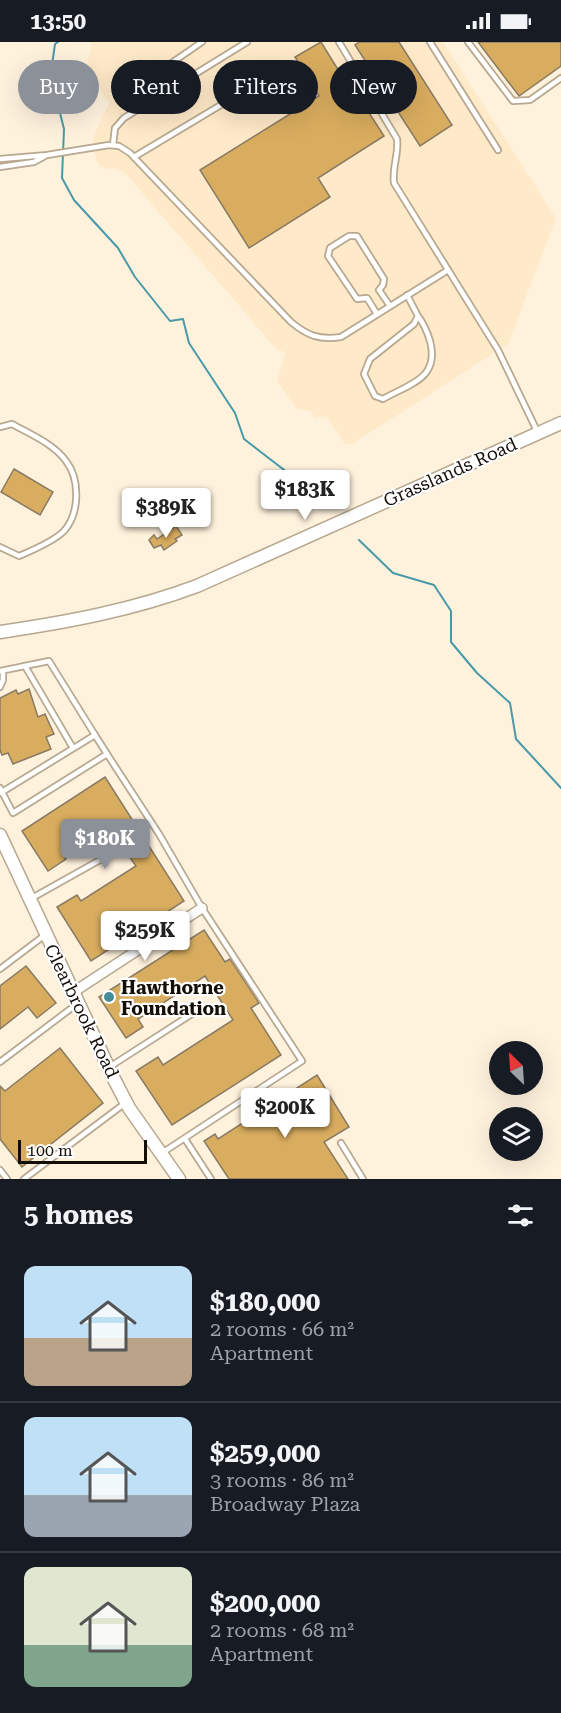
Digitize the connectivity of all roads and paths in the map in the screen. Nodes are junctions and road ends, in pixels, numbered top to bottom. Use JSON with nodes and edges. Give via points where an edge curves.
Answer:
{"nodes":[{"id":1,"x":202,"y":42,"type":"edge"},
{"id":2,"x":247,"y":42,"type":"edge"},
{"id":3,"x":339,"y":42,"type":"edge"},
{"id":4,"x":430,"y":42,"type":"edge"},
{"id":5,"x":468,"y":42,"type":"edge"},
{"id":6,"x":176,"y":60,"type":"edge"},
{"id":7,"x":201,"y":70,"type":"edge"},
{"id":8,"x":561,"y":78,"type":"edge"},
{"id":9,"x":213,"y":110,"type":"edge"},
{"id":10,"x":130,"y":114,"type":"edge"},
{"id":11,"x":113,"y":145,"type":"junction"},
{"id":12,"x":498,"y":150,"type":"dead end"},
{"id":13,"x":47,"y":155,"type":"junction"},
{"id":14,"x":134,"y":157,"type":"junction"},
{"id":15,"x":0,"y":159,"type":"edge"},
{"id":16,"x":0,"y":167,"type":"edge"},
{"id":17,"x":448,"y":270,"type":"junction"},
{"id":18,"x":379,"y":290,"type":"junction"},
{"id":19,"x":407,"y":295,"type":"junction"},
{"id":20,"x":367,"y":298,"type":"junction"},
{"id":21,"x":390,"y":306,"type":"junction"},
{"id":22,"x":377,"y":314,"type":"junction"},
{"id":23,"x":418,"y":316,"type":"junction"},
{"id":24,"x":561,"y":423,"type":"edge"},
{"id":25,"x":0,"y":427,"type":"edge"},
{"id":26,"x":538,"y":432,"type":"junction"},
{"id":27,"x":0,"y":547,"type":"edge"},
{"id":28,"x":0,"y":632,"type":"edge"},
{"id":29,"x":25,"y":666,"type":"junction"},
{"id":30,"x":1,"y":671,"type":"edge"},
{"id":31,"x":0,"y":687,"type":"edge"},
{"id":32,"x":95,"y":735,"type":"junction"},
{"id":33,"x":74,"y":748,"type":"junction"},
{"id":34,"x":108,"y":754,"type":"junction"},
{"id":35,"x":1,"y":791,"type":"edge"},
{"id":36,"x":0,"y":835,"type":"edge"},
{"id":37,"x":107,"y":856,"type":"dead end"},
{"id":38,"x":29,"y":899,"type":"junction"},
{"id":39,"x":202,"y":908,"type":"junction"},
{"id":40,"x":45,"y":935,"type":"junction"},
{"id":41,"x":0,"y":969,"type":"edge"},
{"id":42,"x":75,"y":998,"type":"junction"},
{"id":43,"x":198,"y":1010,"type":"dead end"},
{"id":44,"x":0,"y":1062,"type":"edge"},
{"id":45,"x":108,"y":1067,"type":"junction"},
{"id":46,"x":126,"y":1102,"type":"junction"},
{"id":47,"x":184,"y":1138,"type":"junction"},
{"id":48,"x":341,"y":1143,"type":"dead end"},
{"id":49,"x":161,"y":1154,"type":"junction"},
{"id":50,"x":0,"y":1170,"type":"edge"},
{"id":51,"x":7,"y":1179,"type":"edge"},
{"id":52,"x":24,"y":1179,"type":"edge"},
{"id":53,"x":179,"y":1179,"type":"edge"},
{"id":54,"x":211,"y":1179,"type":"edge"},
{"id":55,"x":363,"y":1179,"type":"edge"}],
"edges":[{"from":1,"to":6,"type":"lane"},
{"from":2,"to":7,"type":"lane"},
{"from":3,"to":17,"type":"lane","via":[[397,139],[394,183]]},
{"from":4,"to":12,"type":"lane"},
{"from":5,"to":8,"type":"lane","via":[[513,101],[530,100]]},
{"from":9,"to":14,"type":"lane"},
{"from":10,"to":11,"type":"lane","via":[[115,128]]},
{"from":11,"to":13,"type":"lane"},
{"from":11,"to":14,"type":"lane"},
{"from":13,"to":15,"type":"lane"},
{"from":13,"to":16,"type":"lane","via":[[34,162]]},
{"from":14,"to":22,"type":"lane","via":[[313,338],[340,337]]},
{"from":17,"to":19,"type":"lane"},
{"from":17,"to":26,"type":"lane","via":[[498,350]]},
{"from":18,"to":20,"type":"lane"},
{"from":18,"to":20,"type":"lane","via":[[384,279],[357,236],[349,236],[330,248],[328,256],[357,299]]},
{"from":18,"to":21,"type":"lane"},
{"from":19,"to":21,"type":"lane"},
{"from":19,"to":23,"type":"lane"},
{"from":20,"to":22,"type":"lane"},
{"from":21,"to":22,"type":"lane"},
{"from":23,"to":23,"type":"lane","via":[[414,324],[370,358],[364,374],[375,396],[383,399],[427,374],[434,354]]},
{"from":24,"to":26,"type":"main road","name":"Grasslands Road"},
{"from":25,"to":27,"type":"lane","via":[[12,424],[66,460],[76,481],[76,499],[64,531],[20,556]]},
{"from":26,"to":28,"type":"main road","name":"Grasslands Road","via":[[153,603]]},
{"from":29,"to":30,"type":"lane"},
{"from":29,"to":32,"type":"lane","via":[[49,661]]},
{"from":29,"to":33,"type":"lane"},
{"from":30,"to":31,"type":"lane"},
{"from":32,"to":33,"type":"lane"},
{"from":32,"to":34,"type":"lane"},
{"from":33,"to":35,"type":"lane"},
{"from":34,"to":35,"type":"lane","via":[[13,813]]},
{"from":34,"to":39,"type":"lane"},
{"from":36,"to":38,"type":"main road","name":"Clearbrook Road"},
{"from":37,"to":38,"type":"lane"},
{"from":38,"to":40,"type":"main road","name":"Clearbrook Road"},
{"from":39,"to":42,"type":"street"},
{"from":39,"to":47,"type":"lane","via":[[302,1061]]},
{"from":40,"to":41,"type":"lane"},
{"from":40,"to":42,"type":"main road","name":"Clearbrook Road"},
{"from":42,"to":44,"type":"lane"},
{"from":42,"to":45,"type":"main road","name":"Clearbrook Road"},
{"from":43,"to":45,"type":"lane"},
{"from":45,"to":46,"type":"main road","name":"Clearbrook Road"},
{"from":46,"to":49,"type":"main road","name":"Clearbrook Road"},
{"from":46,"to":52,"type":"lane"},
{"from":47,"to":49,"type":"lane"},
{"from":47,"to":54,"type":"lane"},
{"from":48,"to":55,"type":"lane"},
{"from":49,"to":53,"type":"main road","name":"Clearbrook Road"},
{"from":50,"to":51,"type":"lane"}]}
